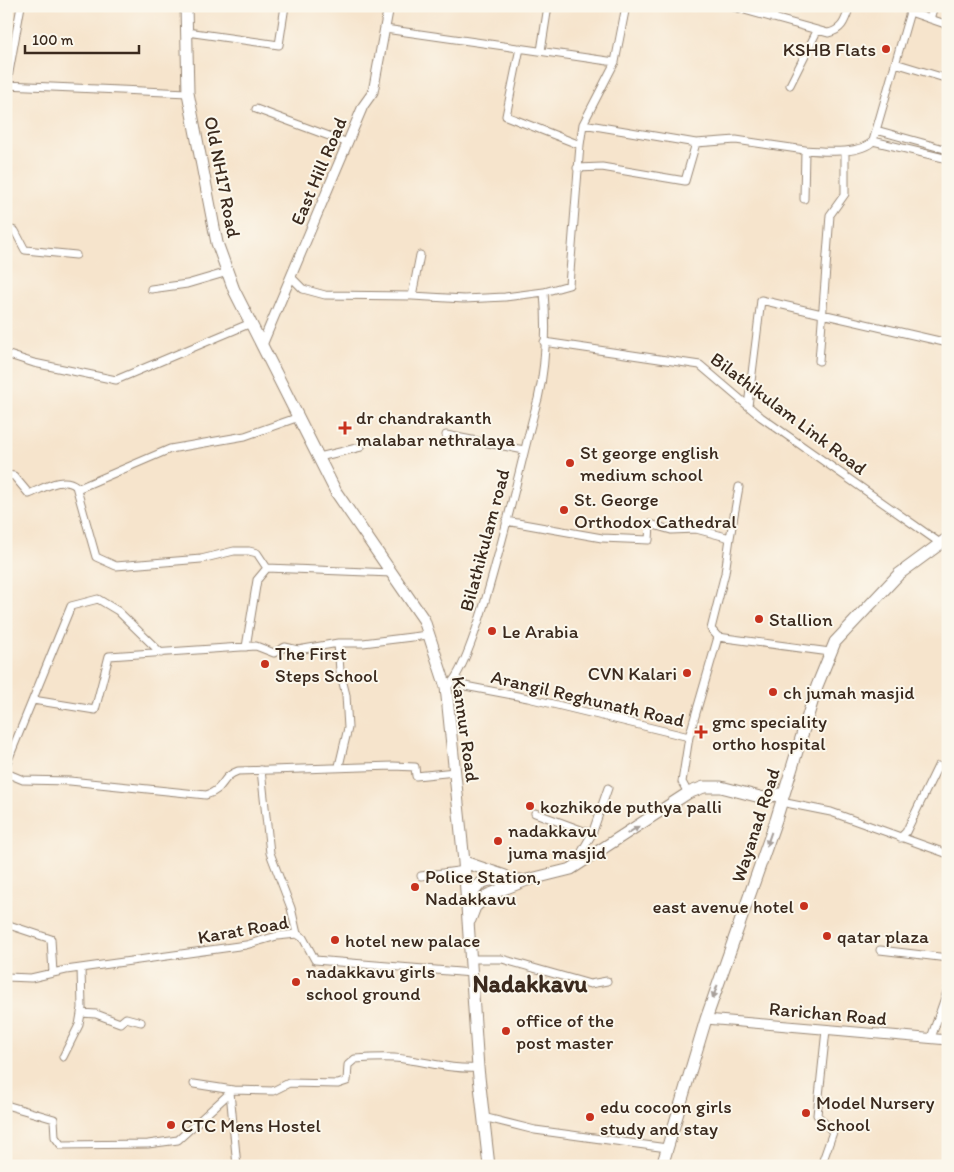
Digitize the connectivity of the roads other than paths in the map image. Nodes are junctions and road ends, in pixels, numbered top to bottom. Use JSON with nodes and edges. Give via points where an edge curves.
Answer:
{"nodes":[{"id":1,"x":21,"y":6,"type":"edge"},
{"id":2,"x":186,"y":6,"type":"edge"},
{"id":3,"x":285,"y":6,"type":"edge"},
{"id":4,"x":389,"y":6,"type":"edge"},
{"id":5,"x":548,"y":6,"type":"edge"},
{"id":6,"x":626,"y":6,"type":"edge"},
{"id":7,"x":730,"y":6,"type":"edge"},
{"id":8,"x":778,"y":6,"type":"edge"},
{"id":9,"x":850,"y":6,"type":"edge"},
{"id":10,"x":934,"y":6,"type":"edge"},
{"id":11,"x":772,"y":18,"type":"junction"},
{"id":12,"x":930,"y":19,"type":"junction"},
{"id":13,"x":948,"y":25,"type":"edge"},
{"id":14,"x":384,"y":29,"type":"junction"},
{"id":15,"x":818,"y":30,"type":"junction"},
{"id":16,"x":187,"y":32,"type":"junction"},
{"id":17,"x":520,"y":48,"type":"junction"},
{"id":18,"x":541,"y":51,"type":"junction"},
{"id":19,"x":615,"y":62,"type":"junction"},
{"id":20,"x":895,"y":63,"type":"junction"},
{"id":21,"x":948,"y":79,"type":"edge"},
{"id":22,"x":790,"y":85,"type":"dead end"},
{"id":23,"x":7,"y":87,"type":"edge"},
{"id":24,"x":188,"y":94,"type":"junction"},
{"id":25,"x":256,"y":109,"type":"dead end"},
{"id":26,"x":583,"y":124,"type":"junction"},
{"id":27,"x":876,"y":130,"type":"junction"},
{"id":28,"x":873,"y":141,"type":"junction"},
{"id":29,"x":348,"y":143,"type":"junction"},
{"id":30,"x":696,"y":143,"type":"junction"},
{"id":31,"x":580,"y":145,"type":"junction"},
{"id":32,"x":806,"y":150,"type":"junction"},
{"id":33,"x":948,"y":150,"type":"edge"},
{"id":34,"x":845,"y":152,"type":"junction"},
{"id":35,"x":948,"y":158,"type":"edge"},
{"id":36,"x":577,"y":168,"type":"junction"},
{"id":37,"x":804,"y":199,"type":"dead end"},
{"id":38,"x":6,"y":228,"type":"edge"},
{"id":39,"x":76,"y":255,"type":"dead end"},
{"id":40,"x":420,"y":255,"type":"dead end"},
{"id":41,"x":228,"y":272,"type":"junction"},
{"id":42,"x":291,"y":277,"type":"junction"},
{"id":43,"x":150,"y":288,"type":"dead end"},
{"id":44,"x":544,"y":292,"type":"junction"},
{"id":45,"x":412,"y":296,"type":"junction"},
{"id":46,"x":823,"y":315,"type":"junction"},
{"id":47,"x":251,"y":323,"type":"junction"},
{"id":48,"x":544,"y":342,"type":"junction"},
{"id":49,"x":948,"y":343,"type":"edge"},
{"id":50,"x":262,"y":345,"type":"junction"},
{"id":51,"x":6,"y":354,"type":"edge"},
{"id":52,"x":819,"y":361,"type":"dead end"},
{"id":53,"x":748,"y":406,"type":"junction"},
{"id":54,"x":299,"y":417,"type":"junction"},
{"id":55,"x":446,"y":435,"type":"dead end"},
{"id":56,"x":361,"y":447,"type":"dead end"},
{"id":57,"x":524,"y":450,"type":"junction"},
{"id":58,"x":319,"y":457,"type":"junction"},
{"id":59,"x":6,"y":475,"type":"edge"},
{"id":60,"x":739,"y":486,"type":"dead end"},
{"id":61,"x":78,"y":489,"type":"junction"},
{"id":62,"x":506,"y":521,"type":"junction"},
{"id":63,"x":730,"y":538,"type":"junction"},
{"id":64,"x":944,"y":540,"type":"edge"},
{"id":65,"x":267,"y":568,"type":"junction"},
{"id":66,"x":392,"y":573,"type":"junction"},
{"id":67,"x":428,"y":635,"type":"junction"},
{"id":68,"x":718,"y":637,"type":"junction"},
{"id":69,"x":338,"y":643,"type":"junction"},
{"id":70,"x":246,"y":647,"type":"junction"},
{"id":71,"x":830,"y":652,"type":"junction"},
{"id":72,"x":161,"y":653,"type":"junction"},
{"id":73,"x":456,"y":679,"type":"junction"},
{"id":74,"x":446,"y":687,"type":"junction"},
{"id":75,"x":33,"y":700,"type":"junction"},
{"id":76,"x":689,"y":737,"type":"junction"},
{"id":77,"x":6,"y":765,"type":"edge"},
{"id":78,"x":339,"y":766,"type":"junction"},
{"id":79,"x":938,"y":766,"type":"dead end"},
{"id":80,"x":261,"y":770,"type":"junction"},
{"id":81,"x":6,"y":772,"type":"edge"},
{"id":82,"x":455,"y":772,"type":"junction"},
{"id":83,"x":608,"y":788,"type":"dead end"},
{"id":84,"x":688,"y":793,"type":"junction"},
{"id":85,"x":783,"y":797,"type":"junction"},
{"id":86,"x":764,"y":798,"type":"junction"},
{"id":87,"x":535,"y":813,"type":"dead end"},
{"id":88,"x":776,"y":820,"type":"junction"},
{"id":89,"x":592,"y":834,"type":"junction"},
{"id":90,"x":900,"y":838,"type":"junction"},
{"id":91,"x":948,"y":854,"type":"edge"},
{"id":92,"x":583,"y":861,"type":"junction"},
{"id":93,"x":464,"y":866,"type":"junction"},
{"id":94,"x":421,"y":876,"type":"dead end"},
{"id":95,"x":527,"y":880,"type":"junction"},
{"id":96,"x":467,"y":910,"type":"junction"},
{"id":97,"x":469,"y":922,"type":"junction"},
{"id":98,"x":6,"y":924,"type":"edge"},
{"id":99,"x":296,"y":934,"type":"junction"},
{"id":100,"x":880,"y":950,"type":"dead end"},
{"id":101,"x":948,"y":958,"type":"edge"},
{"id":102,"x":471,"y":959,"type":"junction"},
{"id":103,"x":81,"y":968,"type":"junction"},
{"id":104,"x":53,"y":973,"type":"junction"},
{"id":105,"x":472,"y":973,"type":"junction"},
{"id":106,"x":6,"y":977,"type":"edge"},
{"id":107,"x":607,"y":981,"type":"dead end"},
{"id":108,"x":948,"y":989,"type":"edge"},
{"id":109,"x":81,"y":1013,"type":"junction"},
{"id":110,"x":706,"y":1019,"type":"junction"},
{"id":111,"x":141,"y":1022,"type":"dead end"},
{"id":112,"x":826,"y":1030,"type":"junction"},
{"id":113,"x":931,"y":1038,"type":"junction"},
{"id":114,"x":948,"y":1040,"type":"edge"},
{"id":115,"x":63,"y":1057,"type":"dead end"},
{"id":116,"x":478,"y":1068,"type":"junction"},
{"id":117,"x":194,"y":1084,"type":"dead end"},
{"id":118,"x":231,"y":1091,"type":"junction"},
{"id":119,"x":6,"y":1105,"type":"edge"},
{"id":120,"x":483,"y":1117,"type":"junction"},
{"id":121,"x":668,"y":1148,"type":"junction"},
{"id":122,"x":488,"y":1165,"type":"edge"},
{"id":123,"x":237,"y":1166,"type":"edge"},
{"id":124,"x":662,"y":1166,"type":"edge"},
{"id":125,"x":821,"y":1166,"type":"edge"}],
"edges":[{"from":1,"to":23,"type":"street"},
{"from":2,"to":16,"type":"main road","name":"Old NH17 Road"},
{"from":3,"to":16,"type":"street","via":[[279,45]]},
{"from":4,"to":14,"type":"street","name":"East Hill Road"},
{"from":5,"to":18,"type":"street"},
{"from":6,"to":19,"type":"street"},
{"from":7,"to":11,"type":"street"},
{"from":8,"to":11,"type":"street"},
{"from":9,"to":15,"type":"street","via":[[844,24],[837,31],[828,34]]},
{"from":10,"to":12,"type":"street"},
{"from":11,"to":15,"type":"street"},
{"from":12,"to":13,"type":"street"},
{"from":12,"to":20,"type":"street","via":[[910,12]]},
{"from":14,"to":17,"type":"street"},
{"from":14,"to":29,"type":"street","name":"East Hill Road","via":[[373,92],[363,106]]},
{"from":15,"to":22,"type":"street"},
{"from":16,"to":24,"type":"main road","name":"Old NH17 Road"},
{"from":17,"to":18,"type":"street"},
{"from":17,"to":31,"type":"street","via":[[506,116]]},
{"from":18,"to":19,"type":"street"},
{"from":19,"to":26,"type":"street"},
{"from":20,"to":21,"type":"street"},
{"from":20,"to":27,"type":"street"},
{"from":23,"to":24,"type":"street"},
{"from":24,"to":41,"type":"main road","name":"Old NH17 Road","via":[[217,243]]},
{"from":25,"to":29,"type":"street"},
{"from":26,"to":30,"type":"street"},
{"from":26,"to":31,"type":"street"},
{"from":27,"to":28,"type":"street"},
{"from":27,"to":33,"type":"street"},
{"from":28,"to":34,"type":"street","via":[[870,145]]},
{"from":28,"to":35,"type":"street"},
{"from":29,"to":42,"type":"street","name":"East Hill Road"},
{"from":30,"to":32,"type":"street","via":[[736,140]]},
{"from":30,"to":36,"type":"street","via":[[685,181],[602,167]]},
{"from":31,"to":36,"type":"street"},
{"from":32,"to":34,"type":"street"},
{"from":32,"to":37,"type":"street"},
{"from":34,"to":46,"type":"street","via":[[845,194],[830,215]]},
{"from":36,"to":44,"type":"street","via":[[569,285]]},
{"from":38,"to":39,"type":"street","via":[[15,231],[25,250]]},
{"from":40,"to":45,"type":"street"},
{"from":41,"to":43,"type":"street","via":[[187,284]]},
{"from":41,"to":47,"type":"main road","name":"Old NH17 Road"},
{"from":42,"to":45,"type":"street","via":[[303,289],[325,296]]},
{"from":42,"to":50,"type":"street","name":"East Hill Road"},
{"from":44,"to":45,"type":"street","via":[[464,299]]},
{"from":44,"to":48,"type":"street","name":"Bilathikulam road","via":[[547,329]]},
{"from":46,"to":49,"type":"street"},
{"from":46,"to":52,"type":"street"},
{"from":46,"to":53,"type":"street","via":[[760,300]]},
{"from":47,"to":50,"type":"main road","name":"Old NH17 Road"},
{"from":47,"to":51,"type":"street","via":[[116,380]]},
{"from":48,"to":53,"type":"street","name":"Bilathikulam Link Road","via":[[700,365]]},
{"from":48,"to":57,"type":"street","name":"Bilathikulam road","via":[[542,380]]},
{"from":50,"to":54,"type":"main road","name":"Kannur Road"},
{"from":53,"to":64,"type":"street","name":"Bilathikulam Link Road"},
{"from":54,"to":58,"type":"main road","name":"Kannur Road"},
{"from":54,"to":61,"type":"street","via":[[246,436],[170,449]]},
{"from":55,"to":57,"type":"street"},
{"from":56,"to":58,"type":"street"},
{"from":57,"to":62,"type":"street","name":"Bilathikulam road"},
{"from":58,"to":66,"type":"main road","name":"Kannur Road","via":[[336,492]]},
{"from":59,"to":61,"type":"street","via":[[14,476],[29,494],[67,481]]},
{"from":60,"to":63,"type":"street"},
{"from":61,"to":65,"type":"street","via":[[96,557],[105,562],[116,566],[201,559],[249,551],[257,553]]},
{"from":62,"to":63,"type":"street","via":[[602,538],[649,540],[650,524],[672,530],[696,529]]},
{"from":62,"to":73,"type":"street","name":"Bilathikulam road","via":[[484,610]]},
{"from":63,"to":68,"type":"street","via":[[712,629]]},
{"from":64,"to":71,"type":"main road","name":"Wayanad Road","via":[[899,574],[835,642]]},
{"from":65,"to":66,"type":"street"},
{"from":65,"to":70,"type":"street","via":[[257,580]]},
{"from":66,"to":67,"type":"main road","name":"Kannur Road","via":[[424,620]]},
{"from":67,"to":69,"type":"street","via":[[363,644]]},
{"from":67,"to":74,"type":"main road","name":"Kannur Road"},
{"from":68,"to":71,"type":"street"},
{"from":68,"to":76,"type":"street"},
{"from":69,"to":70,"type":"street","via":[[298,650],[285,647],[274,653],[256,646]]},
{"from":69,"to":78,"type":"street","via":[[348,728]]},
{"from":70,"to":72,"type":"street"},
{"from":71,"to":85,"type":"main road","name":"Wayanad Road"},
{"from":72,"to":75,"type":"street","via":[[109,656],[95,710]]},
{"from":72,"to":75,"type":"street","via":[[118,611],[98,599],[71,606]]},
{"from":73,"to":74,"type":"street","name":"Bilathikulam road"},
{"from":73,"to":76,"type":"street","name":"Arangil Reghunath Road","via":[[465,686]]},
{"from":74,"to":82,"type":"main road","name":"Kannur Road"},
{"from":75,"to":77,"type":"street"},
{"from":76,"to":84,"type":"street","name":"Arangil Reghunath Road","via":[[682,782]]},
{"from":78,"to":80,"type":"street"},
{"from":78,"to":82,"type":"street","via":[[415,767],[416,776]]},
{"from":79,"to":90,"type":"street","via":[[906,832]]},
{"from":80,"to":81,"type":"street","via":[[229,774],[217,791],[206,795],[70,781],[23,780]]},
{"from":80,"to":99,"type":"street","via":[[270,854],[291,908]]},
{"from":82,"to":93,"type":"main road","name":"Kannur Road"},
{"from":83,"to":89,"type":"street"},
{"from":84,"to":86,"type":"main road","via":[[704,787],[721,787]]},
{"from":92,"to":84,"type":"main road","one_way":true},
{"from":85,"to":86,"type":"main road"},
{"from":85,"to":88,"type":"main road","name":"Wayanad Road"},
{"from":85,"to":90,"type":"street"},
{"from":86,"to":88,"type":"main road","via":[[773,808]]},
{"from":87,"to":89,"type":"street"},
{"from":88,"to":110,"type":"main road","name":"Wayanad Road","one_way":true},
{"from":89,"to":92,"type":"street","via":[[581,853]]},
{"from":90,"to":91,"type":"street"},
{"from":92,"to":95,"type":"main road","via":[[571,869]]},
{"from":93,"to":94,"type":"street"},
{"from":93,"to":95,"type":"main road"},
{"from":93,"to":96,"type":"main road","name":"Kannur Road"},
{"from":95,"to":96,"type":"main road","via":[[480,882],[473,889]]},
{"from":95,"to":97,"type":"main road","via":[[488,895],[475,907]]},
{"from":96,"to":97,"type":"main road","name":"Kannur Road"},
{"from":97,"to":102,"type":"main road","name":"Kannur Road"},
{"from":98,"to":104,"type":"street","via":[[51,939]]},
{"from":99,"to":103,"type":"street","name":"Karat Road","via":[[246,946]]},
{"from":99,"to":105,"type":"street","name":"Karat Road","via":[[303,938],[315,960]]},
{"from":100,"to":101,"type":"street"},
{"from":102,"to":105,"type":"main road","name":"Kannur Road"},
{"from":102,"to":107,"type":"street","via":[[502,960],[590,984]]},
{"from":103,"to":104,"type":"street","name":"Karat Road"},
{"from":103,"to":109,"type":"street"},
{"from":104,"to":106,"type":"street","name":"Karat Road","via":[[31,978]]},
{"from":105,"to":116,"type":"main road","name":"Kannur Road"},
{"from":108,"to":113,"type":"street"},
{"from":109,"to":111,"type":"street","via":[[96,1014],[120,1023],[126,1018]]},
{"from":109,"to":115,"type":"street","via":[[79,1025]]},
{"from":110,"to":112,"type":"street","name":"Rarichan Road"},
{"from":110,"to":121,"type":"main road","name":"Wayanad Road"},
{"from":112,"to":113,"type":"street","name":"Rarichan Road"},
{"from":112,"to":125,"type":"street","via":[[817,1114],[833,1132]]},
{"from":113,"to":114,"type":"street","name":"Rarichan Road"},
{"from":116,"to":118,"type":"street","via":[[456,1070],[392,1058],[355,1059],[348,1065],[347,1081],[338,1084],[289,1083],[273,1090]]},
{"from":116,"to":120,"type":"main road","name":"Kannur Road"},
{"from":117,"to":118,"type":"street"},
{"from":118,"to":119,"type":"street","via":[[178,1140],[148,1144],[61,1144],[55,1137],[54,1119]]},
{"from":118,"to":123,"type":"street"},
{"from":120,"to":121,"type":"street","via":[[535,1130]]},
{"from":120,"to":122,"type":"main road","name":"Kannur Road"},
{"from":121,"to":124,"type":"main road","name":"Wayanad Road"}]}
